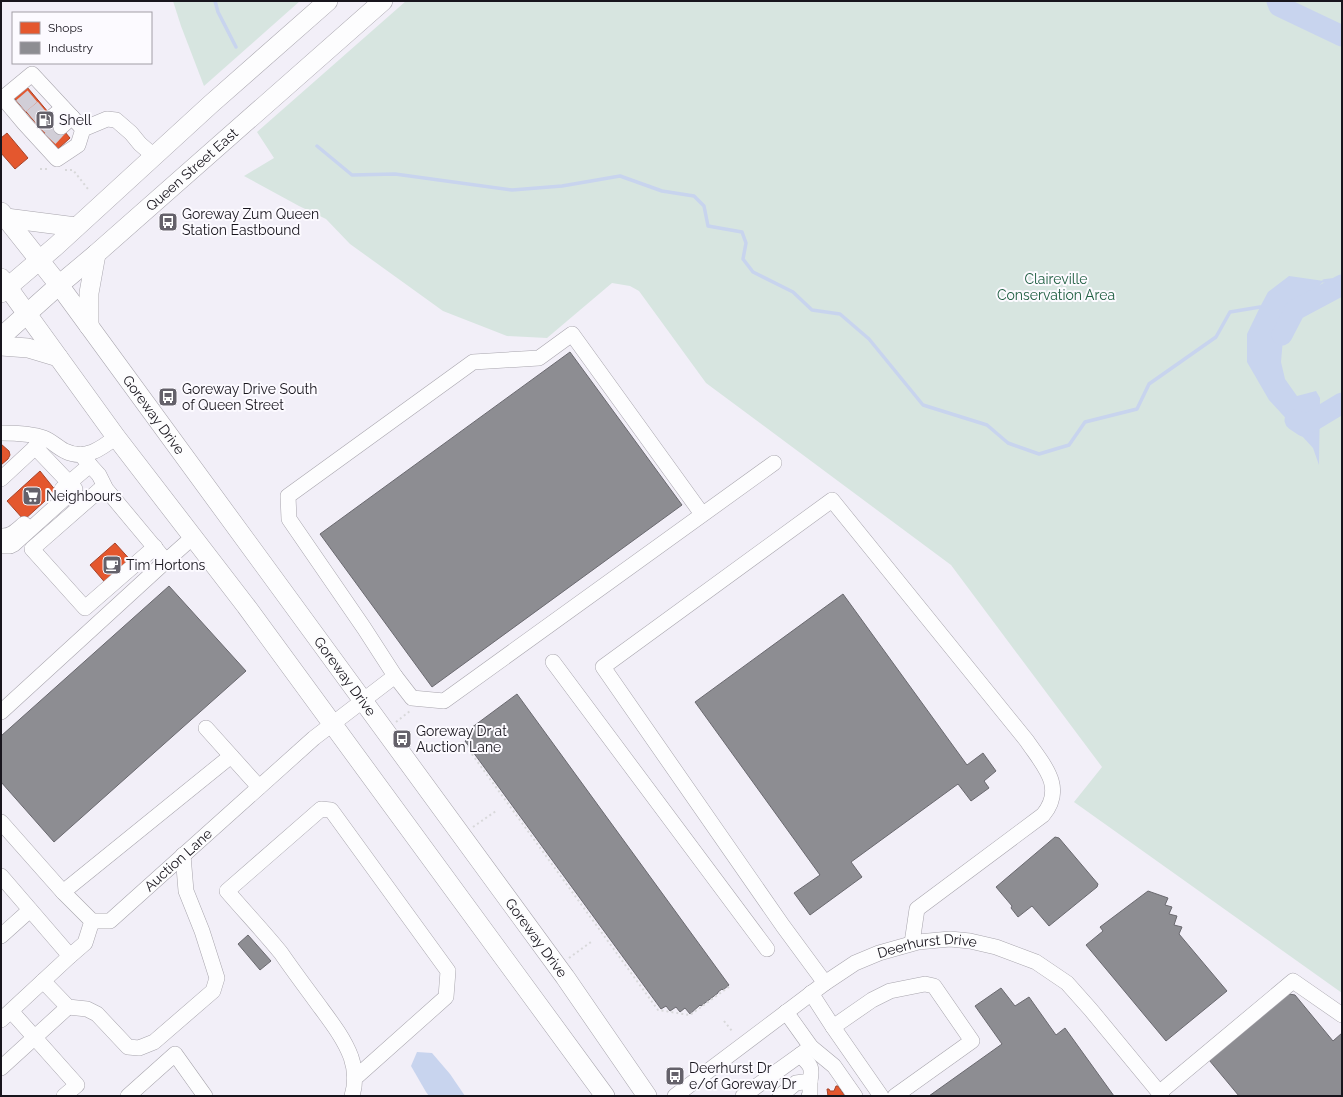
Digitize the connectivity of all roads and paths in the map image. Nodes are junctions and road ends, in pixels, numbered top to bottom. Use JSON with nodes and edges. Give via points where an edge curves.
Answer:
{"nodes":[{"id":1,"x":328,"y":1,"type":"edge"},
{"id":2,"x":383,"y":1,"type":"edge"},
{"id":3,"x":2,"y":99,"type":"edge"},
{"id":4,"x":83,"y":129,"type":"junction"},
{"id":5,"x":154,"y":156,"type":"junction"},
{"id":6,"x":40,"y":169,"type":"dead end"},
{"id":7,"x":53,"y":169,"type":"dead end"},
{"id":8,"x":60,"y":170,"type":"dead end"},
{"id":9,"x":88,"y":189,"type":"dead end"},
{"id":10,"x":4,"y":215,"type":"edge"},
{"id":11,"x":76,"y":227,"type":"junction"},
{"id":12,"x":96,"y":254,"type":"junction"},
{"id":13,"x":39,"y":259,"type":"junction"},
{"id":14,"x":59,"y":285,"type":"junction"},
{"id":15,"x":3,"y":286,"type":"edge"},
{"id":16,"x":27,"y":314,"type":"junction"},
{"id":17,"x":89,"y":326,"type":"junction"},
{"id":18,"x":1,"y":338,"type":"edge"},
{"id":19,"x":1,"y":346,"type":"edge"},
{"id":20,"x":58,"y":357,"type":"junction"},
{"id":21,"x":1,"y":433,"type":"edge"},
{"id":22,"x":116,"y":437,"type":"junction"},
{"id":23,"x":40,"y":442,"type":"junction"},
{"id":24,"x":85,"y":460,"type":"junction"},
{"id":25,"x":774,"y":463,"type":"dead end"},
{"id":26,"x":2,"y":475,"type":"edge"},
{"id":27,"x":69,"y":483,"type":"junction"},
{"id":28,"x":104,"y":486,"type":"junction"},
{"id":29,"x":702,"y":514,"type":"junction"},
{"id":30,"x":1,"y":536,"type":"edge"},
{"id":31,"x":193,"y":537,"type":"junction"},
{"id":32,"x":1,"y":546,"type":"edge"},
{"id":33,"x":155,"y":547,"type":"junction"},
{"id":34,"x":166,"y":561,"type":"junction"},
{"id":35,"x":553,"y":662,"type":"dead end"},
{"id":36,"x":396,"y":676,"type":"junction"},
{"id":37,"x":362,"y":701,"type":"junction"},
{"id":38,"x":411,"y":710,"type":"dead end"},
{"id":39,"x":1,"y":712,"type":"edge"},
{"id":40,"x":395,"y":722,"type":"dead end"},
{"id":41,"x":333,"y":724,"type":"junction"},
{"id":42,"x":206,"y":728,"type":"dead end"},
{"id":43,"x":466,"y":746,"type":"dead end"},
{"id":44,"x":231,"y":756,"type":"junction"},
{"id":45,"x":259,"y":787,"type":"junction"},
{"id":46,"x":496,"y":811,"type":"dead end"},
{"id":47,"x":1,"y":822,"type":"edge"},
{"id":48,"x":472,"y":828,"type":"dead end"},
{"id":49,"x":183,"y":855,"type":"junction"},
{"id":50,"x":1,"y":876,"type":"edge"},
{"id":51,"x":63,"y":892,"type":"junction"},
{"id":52,"x":30,"y":910,"type":"junction"},
{"id":53,"x":92,"y":921,"type":"junction"},
{"id":54,"x":1,"y":936,"type":"edge"},
{"id":55,"x":591,"y":942,"type":"dead end"},
{"id":56,"x":912,"y":943,"type":"junction"},
{"id":57,"x":767,"y":949,"type":"dead end"},
{"id":58,"x":70,"y":956,"type":"junction"},
{"id":59,"x":568,"y":959,"type":"dead end"},
{"id":60,"x":43,"y":981,"type":"junction"},
{"id":61,"x":825,"y":983,"type":"junction"},
{"id":62,"x":730,"y":986,"type":"dead end"},
{"id":63,"x":811,"y":993,"type":"junction"},
{"id":64,"x":68,"y":1007,"type":"junction"},
{"id":65,"x":786,"y":1012,"type":"junction"},
{"id":66,"x":1342,"y":1015,"type":"edge"},
{"id":67,"x":6,"y":1016,"type":"edge"},
{"id":68,"x":724,"y":1021,"type":"dead end"},
{"id":69,"x":833,"y":1027,"type":"junction"},
{"id":70,"x":732,"y":1031,"type":"dead end"},
{"id":71,"x":35,"y":1038,"type":"junction"},
{"id":72,"x":805,"y":1051,"type":"junction"},
{"id":73,"x":1,"y":1068,"type":"edge"},
{"id":74,"x":354,"y":1079,"type":"junction"},
{"id":75,"x":810,"y":1089,"type":"edge"},
{"id":76,"x":1161,"y":1094,"type":"edge"},
{"id":77,"x":64,"y":1096,"type":"edge"},
{"id":78,"x":128,"y":1096,"type":"edge"},
{"id":79,"x":205,"y":1096,"type":"edge"},
{"id":80,"x":352,"y":1096,"type":"edge"},
{"id":81,"x":605,"y":1096,"type":"edge"},
{"id":82,"x":647,"y":1096,"type":"edge"},
{"id":83,"x":675,"y":1096,"type":"edge"},
{"id":84,"x":743,"y":1096,"type":"edge"},
{"id":85,"x":780,"y":1096,"type":"edge"},
{"id":86,"x":855,"y":1096,"type":"edge"},
{"id":87,"x":882,"y":1096,"type":"edge"},
{"id":88,"x":895,"y":1096,"type":"edge"}],
"edges":[{"from":1,"to":5,"type":"main road"},
{"from":2,"to":12,"type":"main road","name":"Queen Street East"},
{"from":3,"to":4,"type":"street","via":[[32,74],[53,107]]},
{"from":3,"to":4,"type":"street","via":[[23,114],[57,159],[78,145]]},
{"from":4,"to":5,"type":"street","via":[[107,119],[116,120]]},
{"from":5,"to":11,"type":"main road"},
{"from":6,"to":7,"type":"path"},
{"from":8,"to":9,"type":"path","via":[[73,170]]},
{"from":10,"to":11,"type":"main road"},
{"from":10,"to":13,"type":"main road","name":"Goreway Drive"},
{"from":11,"to":13,"type":"main road"},
{"from":12,"to":14,"type":"main road","name":"Queen Street East"},
{"from":12,"to":17,"type":"main road","via":[[89,294]]},
{"from":13,"to":14,"type":"main road","name":"Goreway Drive"},
{"from":13,"to":15,"type":"main road"},
{"from":14,"to":16,"type":"main road","name":"Queen Street East"},
{"from":14,"to":17,"type":"main road","name":"Goreway Drive"},
{"from":15,"to":16,"type":"main road"},
{"from":16,"to":18,"type":"main road","name":"Queen Street East"},
{"from":16,"to":20,"type":"main road"},
{"from":17,"to":37,"type":"main road","name":"Goreway Drive"},
{"from":19,"to":20,"type":"main road","via":[[28,348]]},
{"from":20,"to":22,"type":"main road"},
{"from":21,"to":23,"type":"street","via":[[14,433]]},
{"from":22,"to":24,"type":"street"},
{"from":22,"to":31,"type":"main road"},
{"from":23,"to":24,"type":"street"},
{"from":23,"to":26,"type":"street"},
{"from":23,"to":27,"type":"street"},
{"from":24,"to":27,"type":"street"},
{"from":24,"to":28,"type":"street","via":[[99,475]]},
{"from":25,"to":29,"type":"street"},
{"from":27,"to":30,"type":"street","via":[[14,533]]},
{"from":27,"to":32,"type":"street","via":[[74,489],[14,544]]},
{"from":28,"to":33,"type":"street"},
{"from":28,"to":33,"type":"street","via":[[32,549],[86,608]]},
{"from":29,"to":36,"type":"street","via":[[444,701],[412,698]]},
{"from":29,"to":36,"type":"street","via":[[572,334],[539,358],[474,362],[288,496],[289,519]]},
{"from":31,"to":34,"type":"street"},
{"from":31,"to":41,"type":"main road"},
{"from":33,"to":34,"type":"street"},
{"from":34,"to":39,"type":"street"},
{"from":35,"to":57,"type":"street"},
{"from":36,"to":37,"type":"street","name":"Auction Lane"},
{"from":37,"to":41,"type":"street","name":"Auction Lane"},
{"from":37,"to":82,"type":"main road","name":"Goreway Drive","via":[[565,977]]},
{"from":38,"to":40,"type":"path"},
{"from":41,"to":45,"type":"street","name":"Auction Lane"},
{"from":41,"to":81,"type":"main road"},
{"from":42,"to":44,"type":"street"},
{"from":43,"to":62,"type":"path","via":[[658,1010],[690,1015]]},
{"from":44,"to":45,"type":"street"},
{"from":44,"to":51,"type":"street"},
{"from":45,"to":49,"type":"street","name":"Auction Lane"},
{"from":46,"to":48,"type":"path"},
{"from":47,"to":51,"type":"street"},
{"from":49,"to":53,"type":"street","name":"Auction Lane","via":[[110,921]]},
{"from":49,"to":64,"type":"street","via":[[186,891],[217,978],[213,991],[154,1042],[139,1048],[128,1047],[97,1014],[87,1009]]},
{"from":50,"to":52,"type":"street"},
{"from":51,"to":53,"type":"street"},
{"from":52,"to":54,"type":"street"},
{"from":52,"to":58,"type":"street"},
{"from":53,"to":58,"type":"street","via":[[85,943]]},
{"from":55,"to":59,"type":"path"},
{"from":56,"to":61,"type":"street","name":"Deerhurst Drive","via":[[855,963]]},
{"from":56,"to":61,"type":"street","via":[[917,909],[1034,822],[1050,806],[1054,792],[1051,778],[1027,741],[832,500],[603,667]]},
{"from":56,"to":76,"type":"street","name":"Deerhurst Drive","via":[[950,939],[970,941],[996,947],[1036,962],[1067,983]]},
{"from":58,"to":60,"type":"street"},
{"from":60,"to":64,"type":"street"},
{"from":60,"to":67,"type":"street"},
{"from":61,"to":63,"type":"street","name":"Deerhurst Drive"},
{"from":63,"to":65,"type":"street","name":"Deerhurst Drive"},
{"from":63,"to":69,"type":"street"},
{"from":64,"to":71,"type":"street"},
{"from":65,"to":72,"type":"street"},
{"from":65,"to":83,"type":"street","name":"Deerhurst Drive"},
{"from":66,"to":76,"type":"street","via":[[1292,981]]},
{"from":67,"to":71,"type":"street"},
{"from":68,"to":70,"type":"path"},
{"from":69,"to":87,"type":"street"},
{"from":69,"to":88,"type":"street","via":[[872,1000],[890,991],[925,984],[934,986],[972,1041]]},
{"from":71,"to":73,"type":"street"},
{"from":71,"to":77,"type":"street","via":[[77,1085]]},
{"from":72,"to":75,"type":"street","via":[[812,1071]]},
{"from":72,"to":84,"type":"street"},
{"from":72,"to":86,"type":"street","via":[[834,1066]]},
{"from":74,"to":74,"type":"street","via":[[351,1058],[334,1025],[280,952],[227,891],[321,809],[331,810],[448,971],[446,997]]},
{"from":74,"to":80,"type":"street"},
{"from":75,"to":85,"type":"street","via":[[796,1083]]},
{"from":78,"to":79,"type":"street","via":[[175,1054]]}]}
